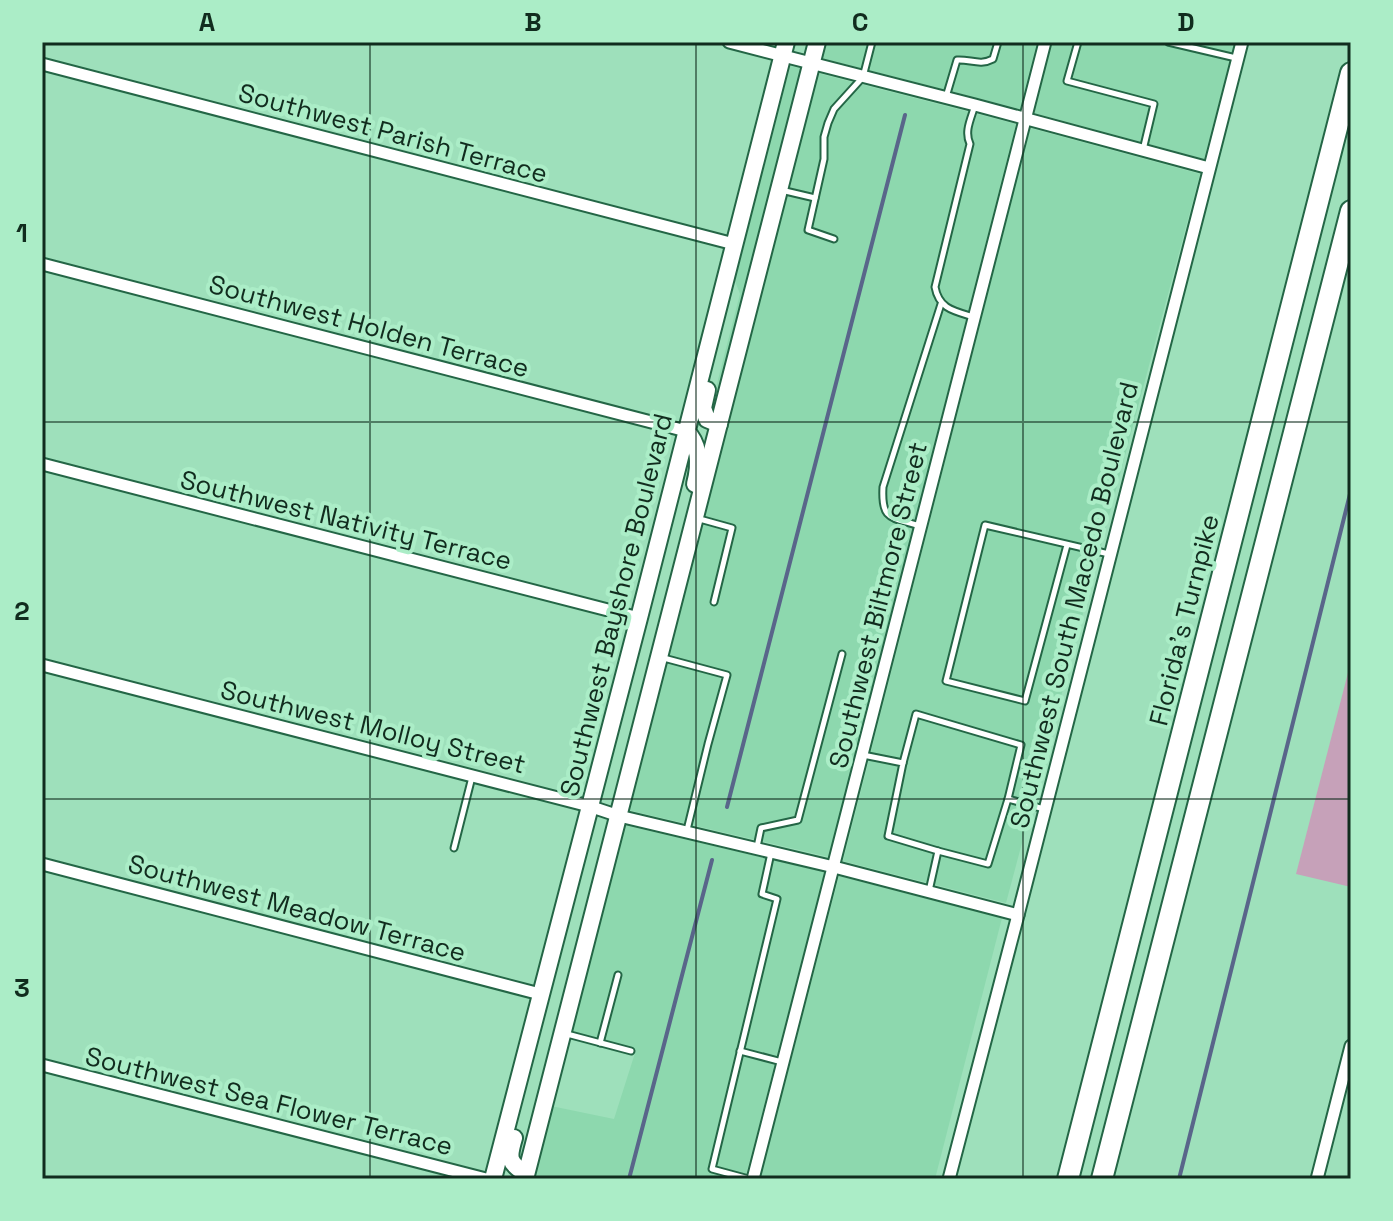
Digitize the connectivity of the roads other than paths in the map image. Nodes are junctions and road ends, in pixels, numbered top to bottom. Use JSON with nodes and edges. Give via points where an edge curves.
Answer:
{"nodes":[{"id":1,"x":729,"y":42,"type":"edge"},
{"id":2,"x":817,"y":42,"type":"edge"},
{"id":3,"x":872,"y":42,"type":"edge"},
{"id":4,"x":998,"y":42,"type":"edge"},
{"id":5,"x":1045,"y":42,"type":"edge"},
{"id":6,"x":1078,"y":42,"type":"edge"},
{"id":7,"x":1168,"y":42,"type":"edge"},
{"id":8,"x":1242,"y":42,"type":"edge"},
{"id":9,"x":1199,"y":46,"type":"edge"},
{"id":10,"x":784,"y":49,"type":"edge"},
{"id":11,"x":1237,"y":59,"type":"junction"},
{"id":12,"x":812,"y":63,"type":"junction"},
{"id":13,"x":42,"y":64,"type":"edge"},
{"id":14,"x":1351,"y":73,"type":"edge"},
{"id":15,"x":863,"y":77,"type":"junction"},
{"id":16,"x":945,"y":98,"type":"junction"},
{"id":17,"x":975,"y":105,"type":"junction"},
{"id":18,"x":1025,"y":119,"type":"junction"},
{"id":19,"x":1142,"y":151,"type":"junction"},
{"id":20,"x":1209,"y":168,"type":"junction"},
{"id":21,"x":779,"y":190,"type":"junction"},
{"id":22,"x":815,"y":198,"type":"junction"},
{"id":23,"x":1351,"y":211,"type":"edge"},
{"id":24,"x":834,"y":239,"type":"dead end"},
{"id":25,"x":734,"y":244,"type":"junction"},
{"id":26,"x":42,"y":264,"type":"edge"},
{"id":27,"x":725,"y":277,"type":"junction"},
{"id":28,"x":941,"y":304,"type":"junction"},
{"id":29,"x":974,"y":318,"type":"junction"},
{"id":30,"x":719,"y":424,"type":"junction"},
{"id":31,"x":686,"y":431,"type":"junction"},
{"id":32,"x":42,"y":464,"type":"edge"},
{"id":33,"x":695,"y":518,"type":"junction"},
{"id":34,"x":921,"y":526,"type":"junction"},
{"id":35,"x":1067,"y":545,"type":"junction"},
{"id":36,"x":1110,"y":554,"type":"junction"},
{"id":37,"x":677,"y":589,"type":"junction"},
{"id":38,"x":714,"y":602,"type":"dead end"},
{"id":39,"x":639,"y":618,"type":"junction"},
{"id":40,"x":842,"y":654,"type":"dead end"},
{"id":41,"x":659,"y":656,"type":"junction"},
{"id":42,"x":42,"y":665,"type":"edge"},
{"id":43,"x":862,"y":755,"type":"junction"},
{"id":44,"x":903,"y":763,"type":"junction"},
{"id":45,"x":472,"y":776,"type":"junction"},
{"id":46,"x":1008,"y":799,"type":"junction"},
{"id":47,"x":589,"y":806,"type":"junction"},
{"id":48,"x":1045,"y":809,"type":"junction"},
{"id":49,"x":619,"y":816,"type":"junction"},
{"id":50,"x":687,"y":832,"type":"junction"},
{"id":51,"x":454,"y":848,"type":"dead end"},
{"id":52,"x":756,"y":848,"type":"junction"},
{"id":53,"x":938,"y":851,"type":"junction"},
{"id":54,"x":772,"y":852,"type":"junction"},
{"id":55,"x":42,"y":864,"type":"edge"},
{"id":56,"x":834,"y":867,"type":"junction"},
{"id":57,"x":929,"y":891,"type":"junction"},
{"id":58,"x":1018,"y":915,"type":"junction"},
{"id":59,"x":618,"y":975,"type":"dead end"},
{"id":60,"x":540,"y":994,"type":"junction"},
{"id":61,"x":532,"y":1024,"type":"junction"},
{"id":62,"x":562,"y":1033,"type":"junction"},
{"id":63,"x":600,"y":1043,"type":"junction"},
{"id":64,"x":1351,"y":1046,"type":"edge"},
{"id":65,"x":631,"y":1051,"type":"dead end"},
{"id":66,"x":740,"y":1051,"type":"junction"},
{"id":67,"x":783,"y":1062,"type":"junction"},
{"id":68,"x":42,"y":1065,"type":"edge"},
{"id":69,"x":525,"y":1177,"type":"edge"},
{"id":70,"x":486,"y":1179,"type":"edge"},
{"id":71,"x":493,"y":1179,"type":"edge"},
{"id":72,"x":751,"y":1179,"type":"edge"},
{"id":73,"x":949,"y":1179,"type":"edge"},
{"id":74,"x":1068,"y":1179,"type":"edge"},
{"id":75,"x":1102,"y":1179,"type":"edge"},
{"id":76,"x":1317,"y":1179,"type":"edge"}],
"edges":[{"from":1,"to":10,"type":"street"},
{"from":2,"to":12,"type":"main road","name":"Southwest Bayshore Boulevard"},
{"from":3,"to":15,"type":"lane"},
{"from":4,"to":16,"type":"lane","via":[[987,62],[957,60]]},
{"from":5,"to":18,"type":"street","name":"Southwest Biltmore Street"},
{"from":6,"to":19,"type":"lane","via":[[1067,81],[1154,104]]},
{"from":7,"to":9,"type":"lane"},
{"from":8,"to":11,"type":"street","name":"Southwest South Macedo Boulevard"},
{"from":9,"to":11,"type":"lane"},
{"from":10,"to":12,"type":"street"},
{"from":10,"to":25,"type":"main road","name":"Southwest Bayshore Boulevard"},
{"from":11,"to":20,"type":"street","name":"Southwest South Macedo Boulevard"},
{"from":12,"to":15,"type":"street"},
{"from":12,"to":21,"type":"main road","name":"Southwest Bayshore Boulevard"},
{"from":13,"to":25,"type":"street","name":"Southwest Parish Terrace"},
{"from":14,"to":74,"type":"highway","name":"Florida's Turnpike"},
{"from":15,"to":16,"type":"street"},
{"from":15,"to":22,"type":"lane","via":[[834,109]]},
{"from":16,"to":17,"type":"street"},
{"from":17,"to":18,"type":"street"},
{"from":17,"to":28,"type":"lane","via":[[935,287]]},
{"from":18,"to":19,"type":"street"},
{"from":18,"to":29,"type":"street","name":"Southwest Biltmore Street"},
{"from":19,"to":20,"type":"street"},
{"from":20,"to":36,"type":"street","name":"Southwest South Macedo Boulevard"},
{"from":21,"to":22,"type":"lane"},
{"from":21,"to":30,"type":"main road","name":"Southwest Bayshore Boulevard"},
{"from":22,"to":24,"type":"lane","via":[[808,230]]},
{"from":23,"to":75,"type":"highway"},
{"from":25,"to":27,"type":"main road","name":"Southwest Bayshore Boulevard"},
{"from":26,"to":31,"type":"street","name":"Southwest Holden Terrace"},
{"from":27,"to":30,"type":"main road","via":[[732,293],[703,408],[707,419]]},
{"from":27,"to":31,"type":"main road","name":"Southwest Bayshore Boulevard"},
{"from":28,"to":29,"type":"lane"},
{"from":28,"to":34,"type":"lane","via":[[883,487],[882,506],[890,517]]},
{"from":29,"to":34,"type":"street","name":"Southwest Biltmore Street"},
{"from":30,"to":33,"type":"main road","name":"Southwest Bayshore Boulevard"},
{"from":31,"to":37,"type":"main road","via":[[698,470],[670,573]]},
{"from":31,"to":39,"type":"main road","name":"Southwest Bayshore Boulevard"},
{"from":32,"to":39,"type":"street","name":"Southwest Nativity Terrace"},
{"from":33,"to":37,"type":"main road","name":"Southwest Bayshore Boulevard"},
{"from":33,"to":38,"type":"lane","via":[[732,528]]},
{"from":34,"to":43,"type":"street","name":"Southwest Biltmore Street"},
{"from":35,"to":35,"type":"lane","via":[[985,525],[946,681],[1025,701]]},
{"from":35,"to":36,"type":"lane"},
{"from":36,"to":48,"type":"street","name":"Southwest South Macedo Boulevard"},
{"from":37,"to":41,"type":"main road","name":"Southwest Bayshore Boulevard"},
{"from":39,"to":47,"type":"main road","name":"Southwest Bayshore Boulevard"},
{"from":40,"to":52,"type":"lane","via":[[798,820],[761,828]]},
{"from":41,"to":49,"type":"main road","name":"Southwest Bayshore Boulevard"},
{"from":41,"to":50,"type":"lane","via":[[727,675]]},
{"from":42,"to":45,"type":"street","name":"Southwest Molloy Street"},
{"from":43,"to":44,"type":"lane"},
{"from":43,"to":56,"type":"street","name":"Southwest Biltmore Street"},
{"from":44,"to":46,"type":"lane","via":[[916,714],[1021,745]]},
{"from":44,"to":53,"type":"lane","via":[[888,836]]},
{"from":45,"to":47,"type":"street","name":"Southwest Molloy Street"},
{"from":45,"to":51,"type":"lane"},
{"from":46,"to":48,"type":"lane"},
{"from":46,"to":53,"type":"lane","via":[[988,864]]},
{"from":47,"to":49,"type":"street","name":"Southwest Molloy Street"},
{"from":47,"to":60,"type":"main road","name":"Southwest Bayshore Boulevard"},
{"from":48,"to":58,"type":"street","name":"Southwest South Macedo Boulevard"},
{"from":49,"to":50,"type":"street","name":"Southwest Molloy Street"},
{"from":49,"to":62,"type":"main road","name":"Southwest Bayshore Boulevard"},
{"from":50,"to":52,"type":"street","name":"Southwest Molloy Street"},
{"from":52,"to":54,"type":"street","name":"Southwest Molloy Street"},
{"from":53,"to":57,"type":"lane"},
{"from":54,"to":56,"type":"street","name":"Southwest Molloy Street"},
{"from":54,"to":66,"type":"lane","via":[[762,894],[777,899]]},
{"from":55,"to":60,"type":"street","name":"Southwest Meadow Terrace"},
{"from":56,"to":57,"type":"street","name":"Southwest Molloy Street"},
{"from":56,"to":67,"type":"street","name":"Southwest Biltmore Street"},
{"from":57,"to":58,"type":"street","name":"Southwest Molloy Street"},
{"from":58,"to":73,"type":"street","name":"Southwest South Macedo Boulevard"},
{"from":59,"to":63,"type":"lane"},
{"from":60,"to":61,"type":"main road","name":"Southwest Bayshore Boulevard"},
{"from":61,"to":69,"type":"main road","via":[[538,1047],[509,1155]]},
{"from":61,"to":71,"type":"main road","name":"Southwest Bayshore Boulevard"},
{"from":62,"to":63,"type":"lane"},
{"from":62,"to":69,"type":"main road","name":"Southwest Bayshore Boulevard"},
{"from":63,"to":65,"type":"lane"},
{"from":64,"to":76,"type":"street"},
{"from":66,"to":67,"type":"lane"},
{"from":66,"to":72,"type":"lane","via":[[712,1169]]},
{"from":67,"to":72,"type":"street","name":"Southwest Biltmore Street"},
{"from":68,"to":70,"type":"street","name":"Southwest Sea Flower Terrace"}]}
